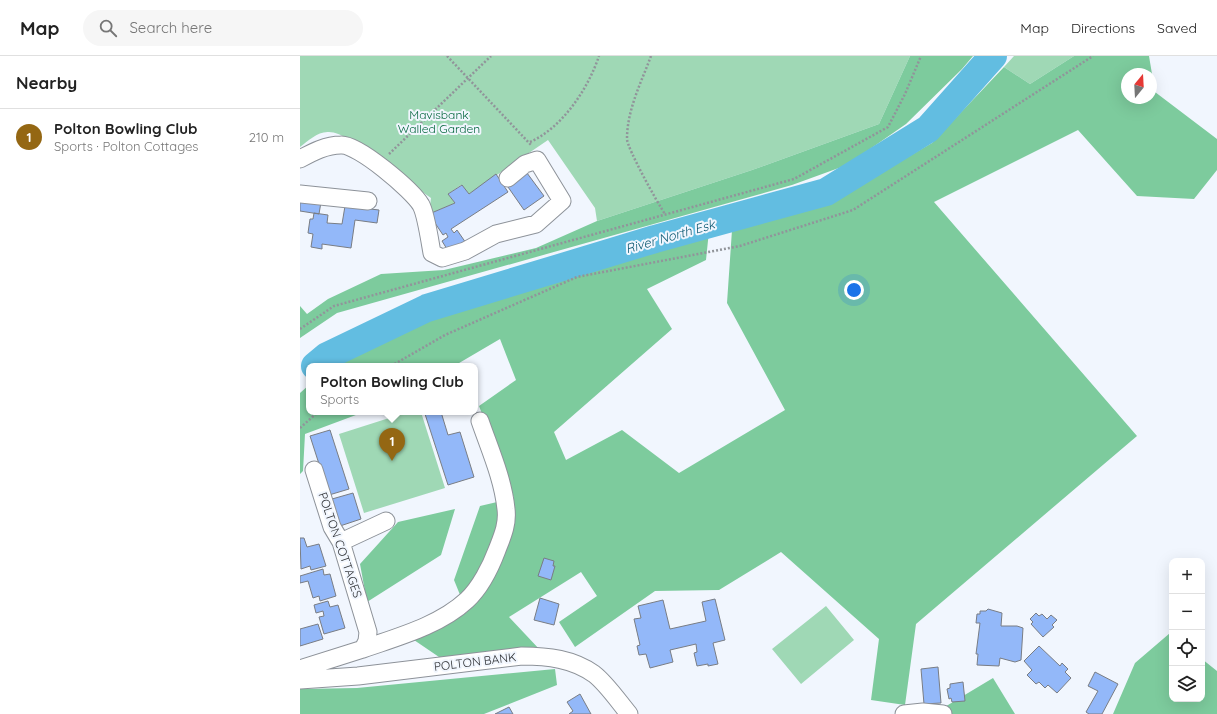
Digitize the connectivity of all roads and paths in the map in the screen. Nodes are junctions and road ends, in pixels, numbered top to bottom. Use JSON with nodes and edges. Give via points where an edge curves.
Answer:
{"nodes":[{"id":1,"x":447,"y":56,"type":"edge"},
{"id":2,"x":491,"y":56,"type":"edge"},
{"id":3,"x":599,"y":56,"type":"edge"},
{"id":4,"x":651,"y":56,"type":"edge"},
{"id":5,"x":921,"y":56,"type":"edge"},
{"id":6,"x":1093,"y":56,"type":"edge"},
{"id":7,"x":468,"y":77,"type":"junction"},
{"id":8,"x":300,"y":159,"type":"edge"},
{"id":9,"x":378,"y":164,"type":"junction"},
{"id":10,"x":508,"y":178,"type":"dead end"},
{"id":11,"x":300,"y":194,"type":"edge"},
{"id":12,"x":368,"y":201,"type":"dead end"},
{"id":13,"x":665,"y":214,"type":"junction"},
{"id":14,"x":300,"y":329,"type":"edge"},
{"id":15,"x":396,"y":363,"type":"edge"},
{"id":16,"x":315,"y":415,"type":"edge"},
{"id":17,"x":480,"y":421,"type":"dead end"},
{"id":18,"x":300,"y":428,"type":"edge"},
{"id":19,"x":314,"y":470,"type":"dead end"},
{"id":20,"x":386,"y":521,"type":"dead end"},
{"id":21,"x":341,"y":542,"type":"junction"},
{"id":22,"x":362,"y":649,"type":"junction"},
{"id":23,"x":300,"y":669,"type":"edge"},
{"id":24,"x":300,"y":680,"type":"edge"},
{"id":25,"x":629,"y":714,"type":"edge"},
{"id":26,"x":904,"y":714,"type":"edge"},
{"id":27,"x":943,"y":714,"type":"edge"}],
"edges":[{"from":1,"to":7,"type":"path"},
{"from":2,"to":7,"type":"path"},
{"from":3,"to":7,"type":"path","via":[[576,102],[544,136],[530,142]]},
{"from":4,"to":13,"type":"path","via":[[632,106],[627,141]]},
{"from":5,"to":13,"type":"path","via":[[888,127],[794,179]]},
{"from":6,"to":15,"type":"path","via":[[853,210],[740,246],[577,277],[445,335]]},
{"from":7,"to":9,"type":"path"},
{"from":8,"to":9,"type":"street","via":[[321,148],[342,144],[369,156]]},
{"from":9,"to":10,"type":"street","via":[[421,205],[432,253],[442,258],[465,251],[496,234],[536,224],[562,201],[537,160],[525,164]]},
{"from":11,"to":12,"type":"street"},
{"from":13,"to":14,"type":"path","via":[[334,306]]},
{"from":16,"to":18,"type":"path"},
{"from":17,"to":22,"type":"street","via":[[501,484],[506,510],[505,527],[495,555],[468,600],[418,629]]},
{"from":19,"to":21,"type":"street","name":"POLTON COTTAGES","via":[[332,527]]},
{"from":20,"to":21,"type":"street"},
{"from":21,"to":22,"type":"street","name":"POLTON COTTAGES","via":[[368,632],[367,641]]},
{"from":22,"to":23,"type":"street"},
{"from":24,"to":25,"type":"street","name":"POLTON BANK","via":[[358,676],[522,656],[545,656],[562,659],[595,675]]},
{"from":26,"to":27,"type":"street"}]}
